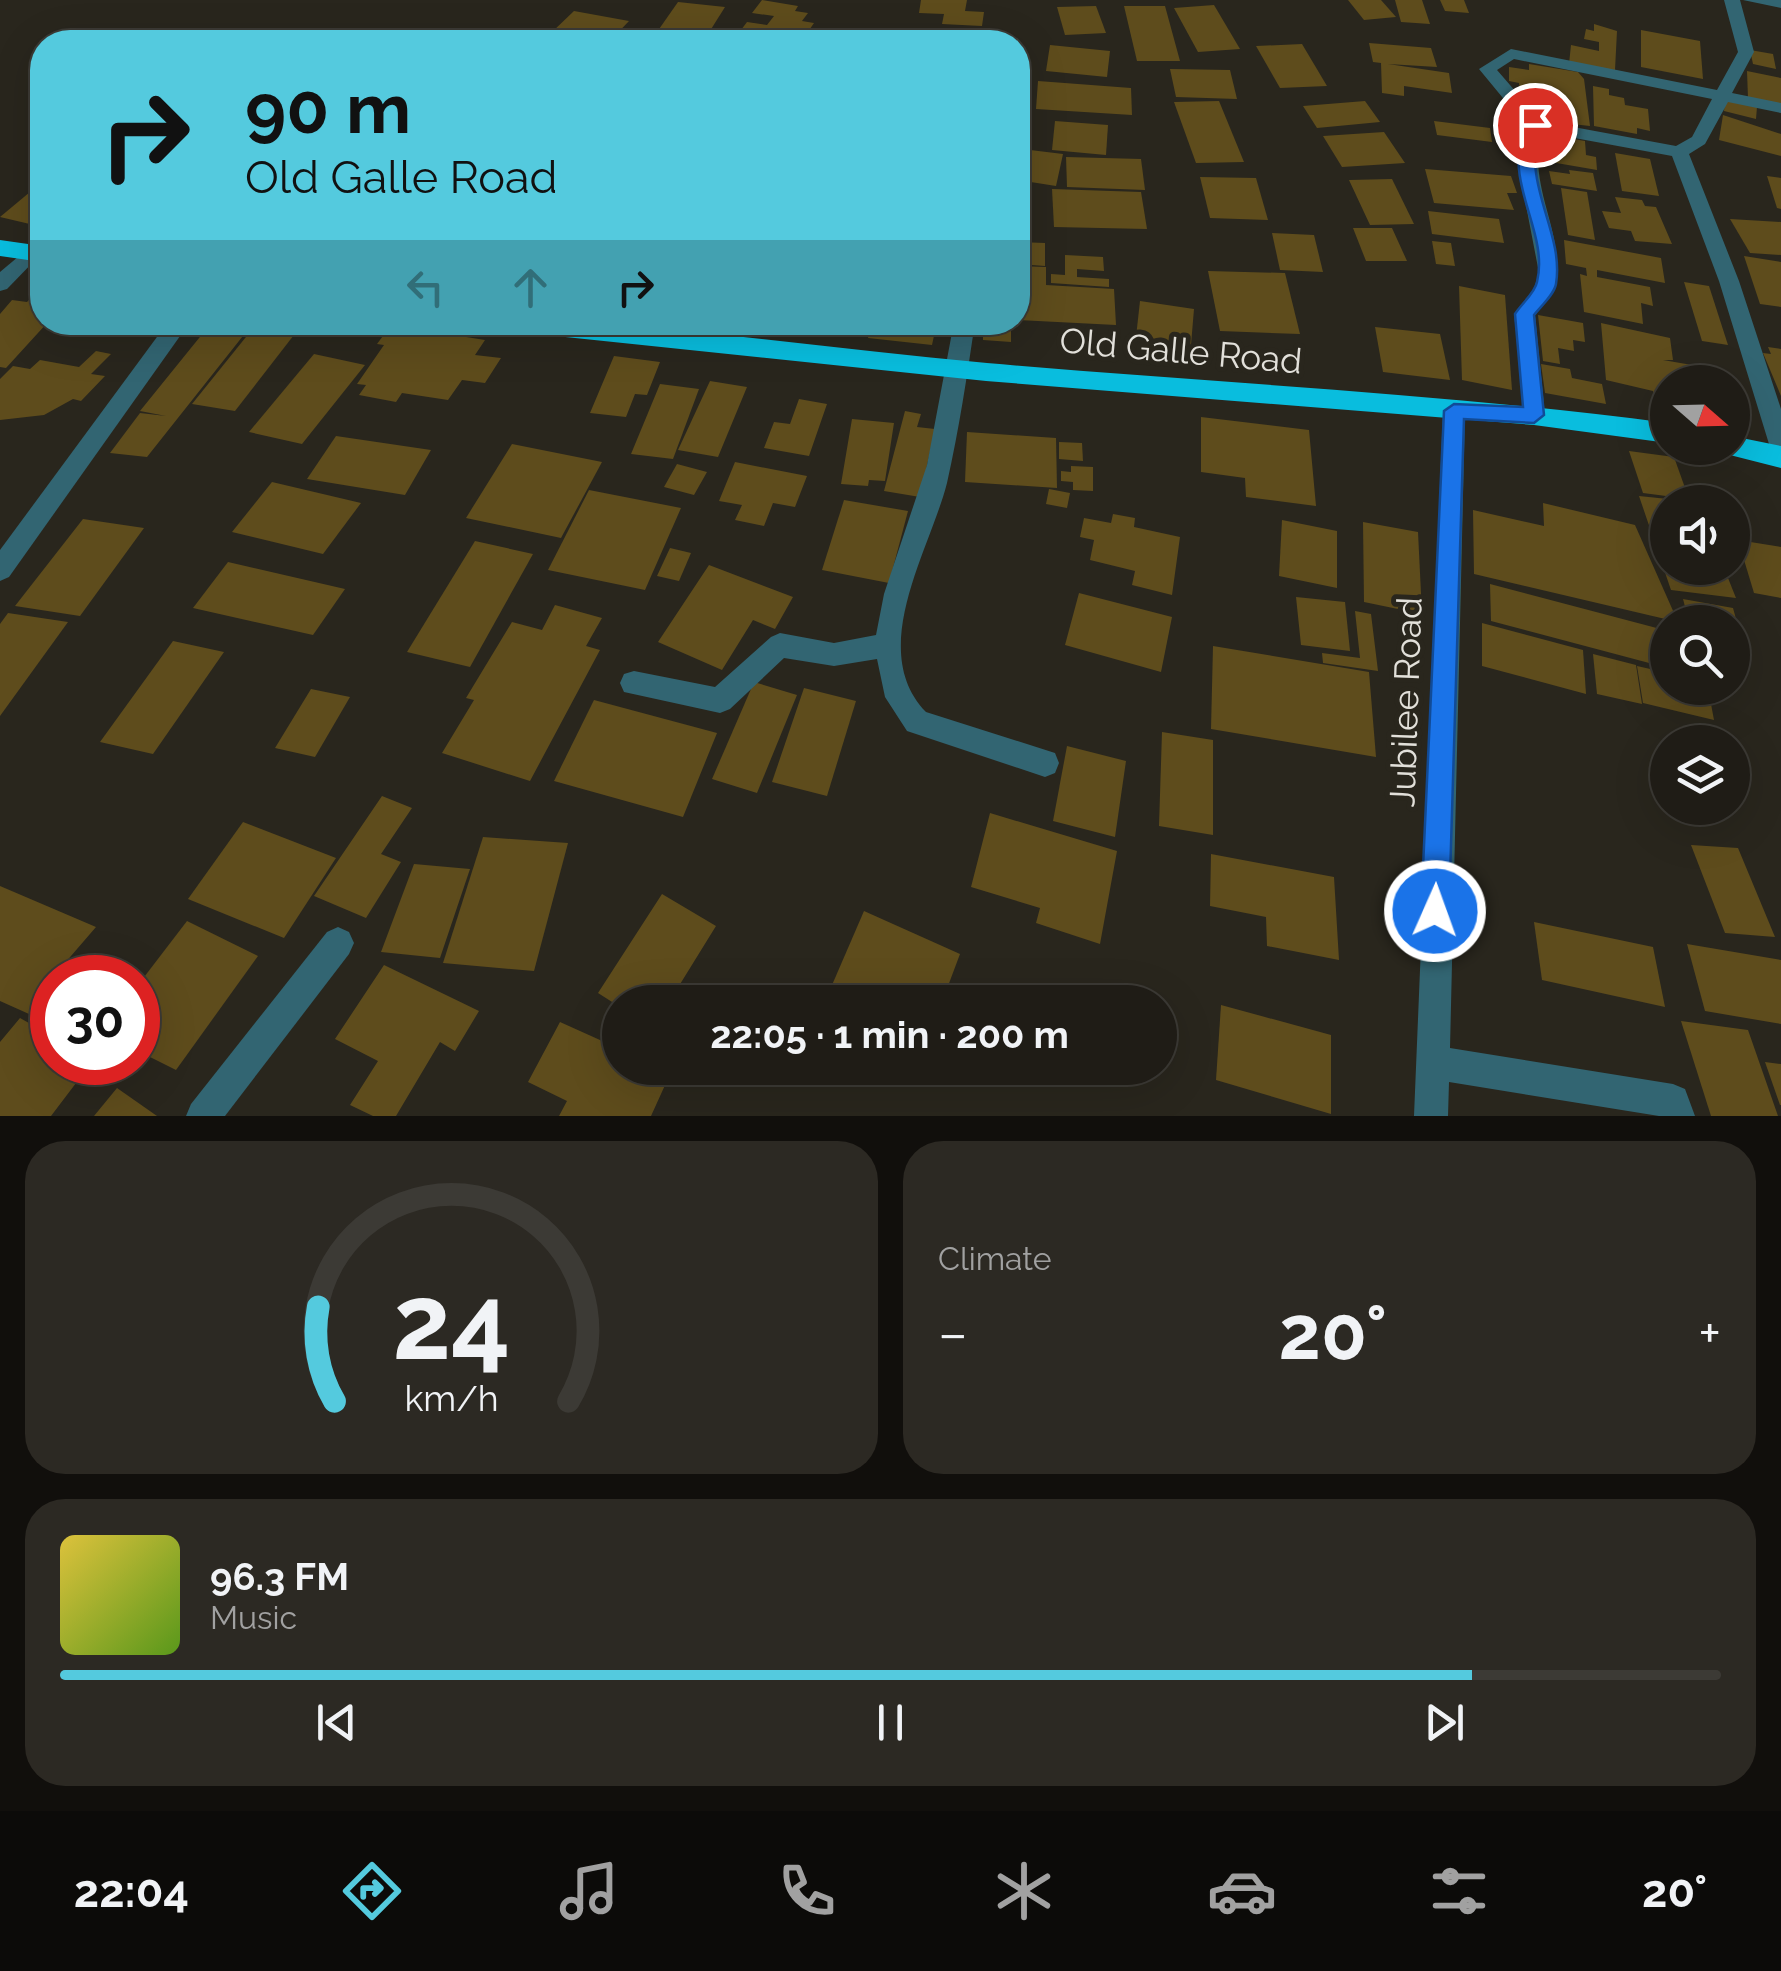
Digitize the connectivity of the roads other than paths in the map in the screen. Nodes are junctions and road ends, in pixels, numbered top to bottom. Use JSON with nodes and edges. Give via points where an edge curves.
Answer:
{"nodes":[{"id":1,"x":1732,"y":0,"type":"edge"},
{"id":2,"x":1752,"y":0,"type":"edge"},
{"id":3,"x":1781,"y":4,"type":"edge"},
{"id":4,"x":1723,"y":98,"type":"junction"},
{"id":5,"x":1781,"y":108,"type":"edge"},
{"id":6,"x":1535,"y":125,"type":"junction"},
{"id":7,"x":1679,"y":152,"type":"junction"},
{"id":8,"x":0,"y":248,"type":"edge"},
{"id":9,"x":30,"y":252,"type":"edge"},
{"id":10,"x":30,"y":259,"type":"edge"},
{"id":11,"x":0,"y":284,"type":"edge"},
{"id":12,"x":171,"y":335,"type":"edge"},
{"id":13,"x":632,"y":335,"type":"edge"},
{"id":14,"x":963,"y":335,"type":"edge"},
{"id":15,"x":958,"y":369,"type":"junction"},
{"id":16,"x":1454,"y":411,"type":"junction"},
{"id":17,"x":1534,"y":415,"type":"junction"},
{"id":18,"x":1650,"y":431,"type":"edge"},
{"id":19,"x":1781,"y":444,"type":"edge"},
{"id":20,"x":1750,"y":450,"type":"edge"},
{"id":21,"x":1781,"y":457,"type":"edge"},
{"id":22,"x":0,"y":570,"type":"edge"},
{"id":23,"x":888,"y":642,"type":"junction"},
{"id":24,"x":634,"y":682,"type":"dead end"},
{"id":25,"x":1044,"y":763,"type":"dead end"},
{"id":26,"x":338,"y":943,"type":"dead end"},
{"id":27,"x":1432,"y":1062,"type":"junction"},
{"id":28,"x":203,"y":1116,"type":"edge"},
{"id":29,"x":1431,"y":1116,"type":"edge"},
{"id":30,"x":1678,"y":1116,"type":"edge"}],
"edges":[{"from":1,"to":4,"type":"street","via":[[1746,52]]},
{"from":2,"to":3,"type":"street"},
{"from":4,"to":5,"type":"street"},
{"from":4,"to":6,"type":"street","via":[[1512,54],[1487,69]]},
{"from":4,"to":7,"type":"street","via":[[1700,140]]},
{"from":6,"to":7,"type":"street"},
{"from":6,"to":17,"type":"street","via":[[1527,142],[1530,201],[1547,248],[1546,287],[1524,314]]},
{"from":7,"to":19,"type":"street"},
{"from":8,"to":9,"type":"highway"},
{"from":10,"to":11,"type":"street"},
{"from":12,"to":22,"type":"street"},
{"from":13,"to":15,"type":"highway","name":"Old Galle Road"},
{"from":14,"to":15,"type":"street"},
{"from":15,"to":16,"type":"highway","name":"Old Galle Road"},
{"from":15,"to":23,"type":"street","via":[[928,509]]},
{"from":16,"to":17,"type":"highway","name":"Old Galle Road"},
{"from":16,"to":27,"type":"street","name":"Jubilee Road"},
{"from":17,"to":18,"type":"highway","name":"Old Galle Road"},
{"from":20,"to":21,"type":"highway"},
{"from":23,"to":24,"type":"street","via":[[846,658],[815,657],[780,645],[720,700]]},
{"from":23,"to":25,"type":"street","via":[[903,709],[917,722]]},
{"from":26,"to":28,"type":"street"},
{"from":27,"to":29,"type":"street","name":"Jubilee Road"},
{"from":27,"to":30,"type":"street","via":[[1673,1101]]}]}
